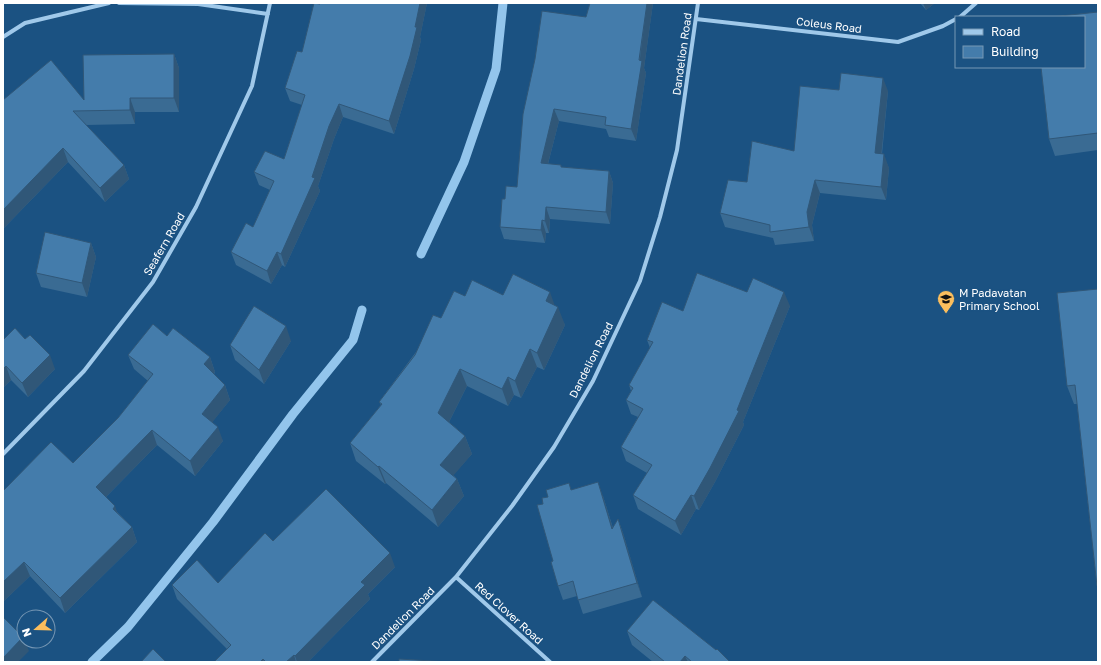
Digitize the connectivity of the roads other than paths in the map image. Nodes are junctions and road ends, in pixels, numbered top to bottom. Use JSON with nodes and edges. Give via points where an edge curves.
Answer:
{"nodes":[{"id":1,"x":110,"y":3,"type":"edge"},
{"id":2,"x":119,"y":3,"type":"edge"},
{"id":3,"x":270,"y":3,"type":"edge"},
{"id":4,"x":698,"y":3,"type":"edge"},
{"id":5,"x":976,"y":3,"type":"edge"},
{"id":6,"x":268,"y":14,"type":"junction"},
{"id":7,"x":961,"y":16,"type":"edge"},
{"id":8,"x":696,"y":19,"type":"junction"},
{"id":9,"x":955,"y":20,"type":"edge"},
{"id":10,"x":3,"y":37,"type":"edge"},
{"id":11,"x":3,"y":454,"type":"edge"},
{"id":12,"x":456,"y":577,"type":"junction"},
{"id":13,"x":372,"y":662,"type":"edge"},
{"id":14,"x":550,"y":662,"type":"edge"}],
"edges":[{"from":1,"to":10,"type":"street","via":[[25,23]]},
{"from":2,"to":6,"type":"street","via":[[198,4]]},
{"from":3,"to":6,"type":"street","name":"Seafern Road"},
{"from":4,"to":8,"type":"street","name":"Dandelion Road"},
{"from":5,"to":7,"type":"street"},
{"from":6,"to":11,"type":"street","name":"Seafern Road","via":[[252,86],[196,207],[153,282],[84,370]]},
{"from":8,"to":9,"type":"street","name":"Coleus Road","via":[[898,42]]},
{"from":8,"to":12,"type":"street","name":"Dandelion Road","via":[[678,150],[640,281],[593,381],[554,447]]},
{"from":12,"to":13,"type":"street","name":"Dandelion Road"},
{"from":12,"to":14,"type":"street","name":"Red Clover Road"}]}
